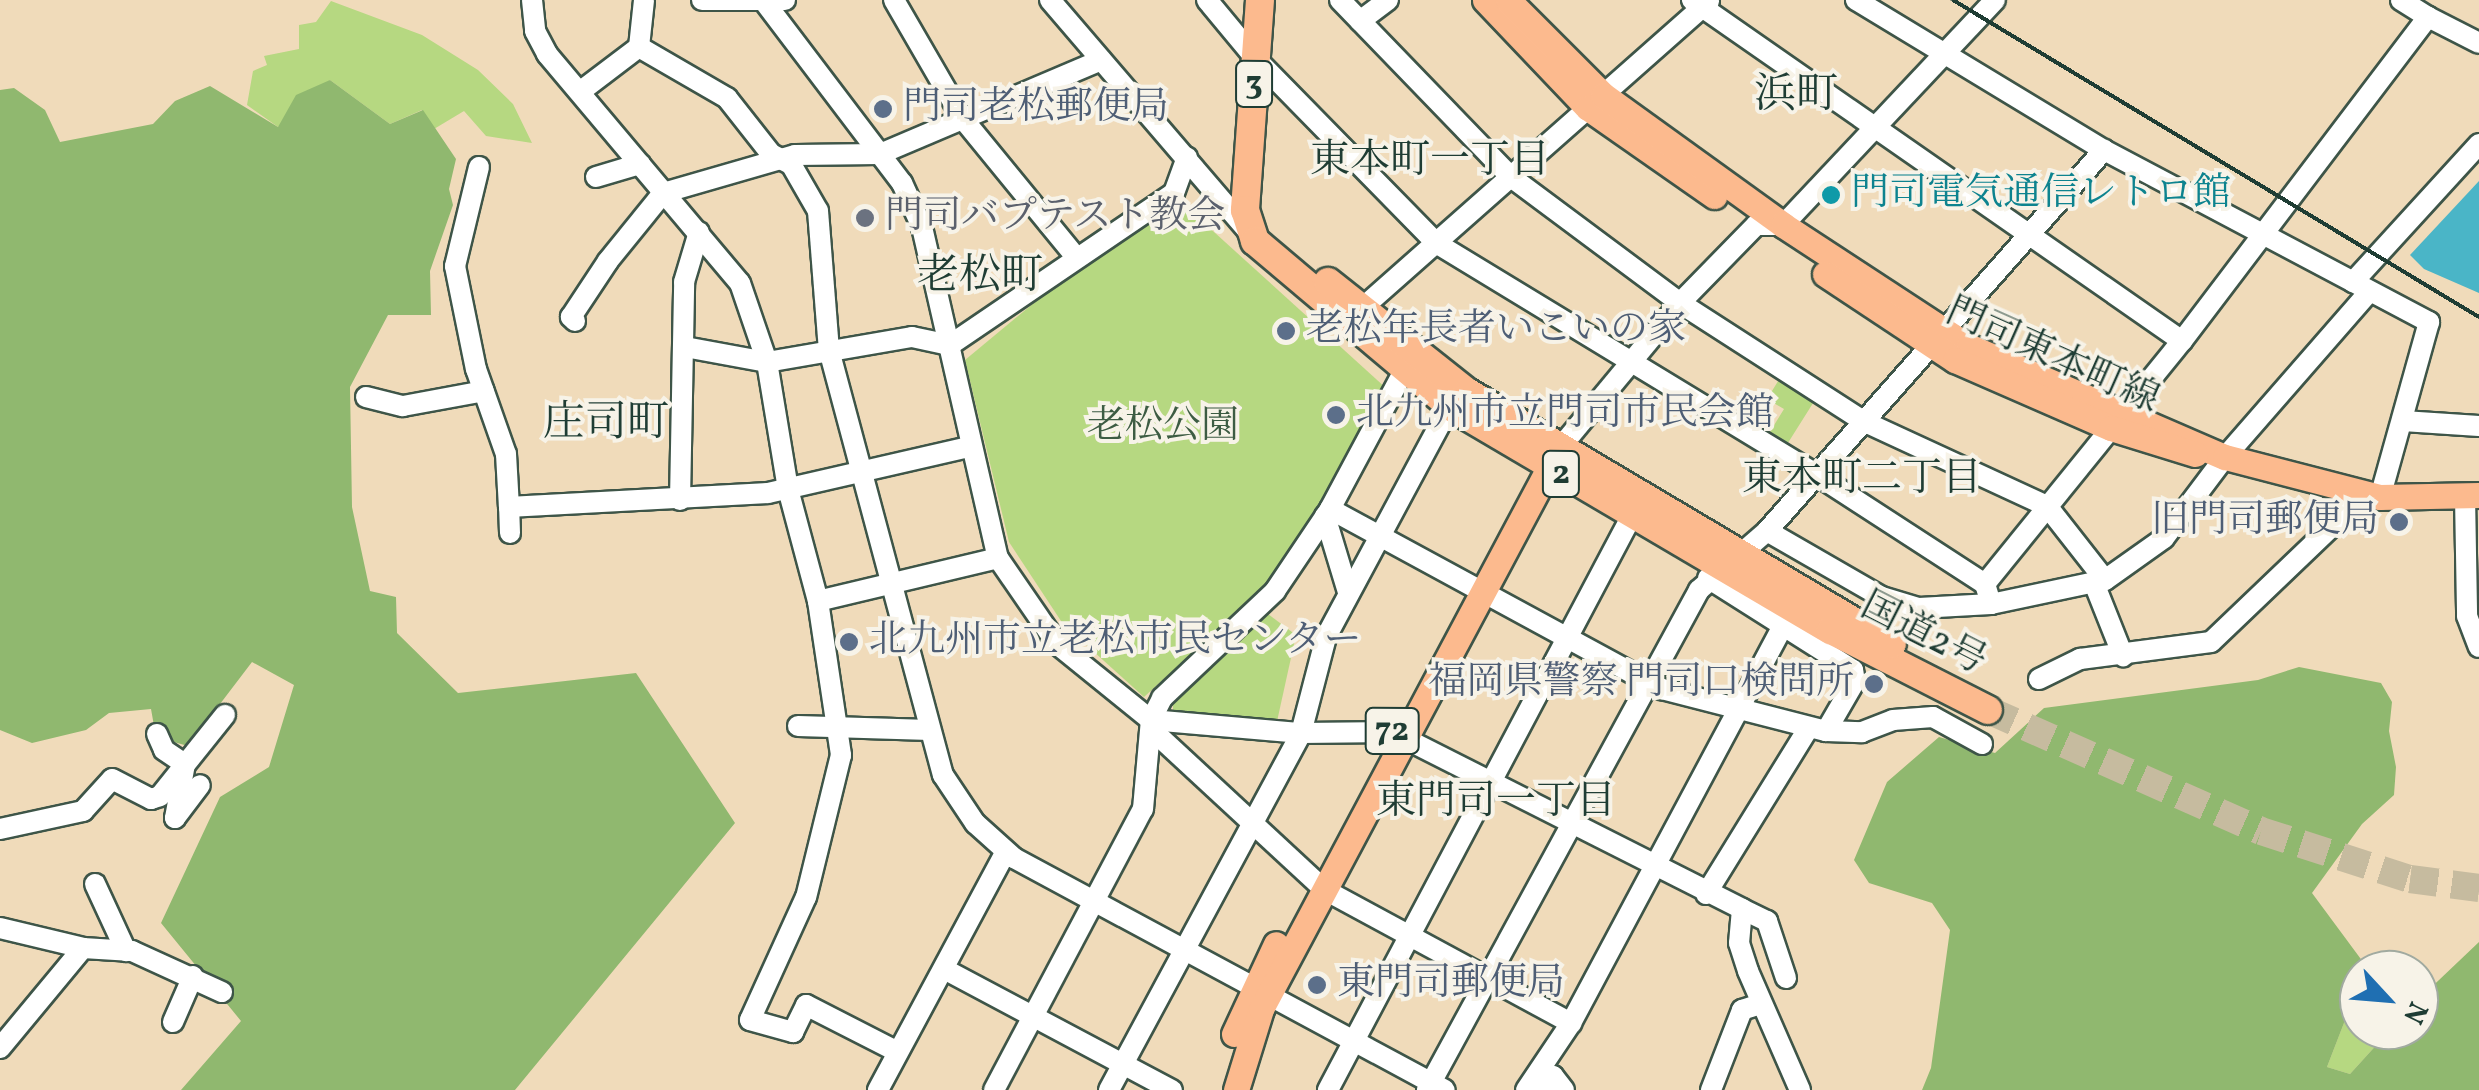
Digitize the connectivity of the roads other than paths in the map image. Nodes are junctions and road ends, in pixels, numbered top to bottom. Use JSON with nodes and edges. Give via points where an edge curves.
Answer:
{"nodes":[{"id":1,"x":532,"y":0,"type":"edge"},
{"id":2,"x":644,"y":0,"type":"edge"},
{"id":3,"x":702,"y":0,"type":"edge"},
{"id":4,"x":894,"y":0,"type":"edge"},
{"id":5,"x":1050,"y":0,"type":"edge"},
{"id":6,"x":1207,"y":0,"type":"edge"},
{"id":7,"x":1260,"y":0,"type":"edge"},
{"id":8,"x":1340,"y":0,"type":"edge"},
{"id":9,"x":1388,"y":0,"type":"edge"},
{"id":10,"x":1486,"y":0,"type":"edge"},
{"id":11,"x":1508,"y":0,"type":"edge"},
{"id":12,"x":1856,"y":0,"type":"edge"},
{"id":13,"x":1995,"y":0,"type":"edge"},
{"id":14,"x":2401,"y":0,"type":"edge"},
{"id":15,"x":771,"y":2,"type":"edge"},
{"id":16,"x":1701,"y":3,"type":"edge"},
{"id":17,"x":2428,"y":17,"type":"junction"},
{"id":18,"x":1360,"y":21,"type":"junction"},
{"id":19,"x":2479,"y":43,"type":"edge"},
{"id":20,"x":639,"y":46,"type":"junction"},
{"id":21,"x":1947,"y":52,"type":"junction"},
{"id":22,"x":1100,"y":60,"type":"junction"},
{"id":23,"x":1256,"y":60,"type":"junction"},
{"id":24,"x":582,"y":91,"type":"junction"},
{"id":25,"x":1596,"y":102,"type":"junction"},
{"id":26,"x":963,"y":119,"type":"junction"},
{"id":27,"x":1875,"y":130,"type":"junction"},
{"id":28,"x":2479,"y":144,"type":"edge"},
{"id":29,"x":2104,"y":150,"type":"junction"},
{"id":30,"x":880,"y":154,"type":"junction"},
{"id":31,"x":1188,"y":157,"type":"junction"},
{"id":32,"x":780,"y":158,"type":"junction"},
{"id":33,"x":640,"y":164,"type":"junction"},
{"id":34,"x":479,"y":166,"type":"dead end"},
{"id":35,"x":1248,"y":168,"type":"junction"},
{"id":36,"x":596,"y":177,"type":"dead end"},
{"id":37,"x":1511,"y":177,"type":"junction"},
{"id":38,"x":1209,"y":181,"type":"junction"},
{"id":39,"x":663,"y":192,"type":"junction"},
{"id":40,"x":1244,"y":210,"type":"junction"},
{"id":41,"x":1756,"y":225,"type":"junction"},
{"id":42,"x":1783,"y":225,"type":"junction"},
{"id":43,"x":699,"y":232,"type":"junction"},
{"id":44,"x":1261,"y":234,"type":"junction"},
{"id":45,"x":2262,"y":234,"type":"junction"},
{"id":46,"x":2028,"y":237,"type":"junction"},
{"id":47,"x":1436,"y":243,"type":"junction"},
{"id":48,"x":1075,"y":256,"type":"junction"},
{"id":49,"x":2362,"y":287,"type":"junction"},
{"id":50,"x":1680,"y":304,"type":"junction"},
{"id":51,"x":1360,"y":310,"type":"junction"},
{"id":52,"x":575,"y":322,"type":"dead end"},
{"id":53,"x":1937,"y":341,"type":"junction"},
{"id":54,"x":2182,"y":341,"type":"junction"},
{"id":55,"x":950,"y":345,"type":"junction"},
{"id":56,"x":685,"y":348,"type":"junction"},
{"id":57,"x":829,"y":350,"type":"junction"},
{"id":58,"x":1633,"y":360,"type":"junction"},
{"id":59,"x":767,"y":362,"type":"junction"},
{"id":60,"x":1416,"y":364,"type":"junction"},
{"id":61,"x":484,"y":391,"type":"junction"},
{"id":62,"x":366,"y":397,"type":"dead end"},
{"id":63,"x":1450,"y":406,"type":"junction"},
{"id":64,"x":2118,"y":419,"type":"junction"},
{"id":65,"x":2403,"y":421,"type":"junction"},
{"id":66,"x":1865,"y":422,"type":"junction"},
{"id":67,"x":2479,"y":426,"type":"edge"},
{"id":68,"x":969,"y":447,"type":"junction"},
{"id":69,"x":2225,"y":457,"type":"junction"},
{"id":70,"x":1552,"y":458,"type":"junction"},
{"id":71,"x":865,"y":471,"type":"junction"},
{"id":72,"x":1817,"y":474,"type":"junction"},
{"id":73,"x":788,"y":488,"type":"junction"},
{"id":74,"x":2369,"y":494,"type":"junction"},
{"id":75,"x":2472,"y":495,"type":"edge"},
{"id":76,"x":680,"y":500,"type":"junction"},
{"id":77,"x":1637,"y":505,"type":"junction"},
{"id":78,"x":2047,"y":506,"type":"junction"},
{"id":79,"x":510,"y":508,"type":"junction"},
{"id":80,"x":1328,"y":513,"type":"junction"},
{"id":81,"x":1768,"y":530,"type":"junction"},
{"id":82,"x":510,"y":533,"type":"dead end"},
{"id":83,"x":1378,"y":536,"type":"junction"},
{"id":84,"x":998,"y":558,"type":"junction"},
{"id":85,"x":1722,"y":565,"type":"junction"},
{"id":86,"x":893,"y":582,"type":"junction"},
{"id":87,"x":2099,"y":582,"type":"junction"},
{"id":88,"x":1479,"y":590,"type":"junction"},
{"id":89,"x":1348,"y":592,"type":"junction"},
{"id":90,"x":1988,"y":594,"type":"junction"},
{"id":91,"x":818,"y":601,"type":"junction"},
{"id":92,"x":1781,"y":628,"type":"junction"},
{"id":93,"x":1568,"y":640,"type":"junction"},
{"id":94,"x":2479,"y":646,"type":"edge"},
{"id":95,"x":2123,"y":656,"type":"junction"},
{"id":96,"x":2039,"y":679,"type":"dead end"},
{"id":97,"x":1646,"y":680,"type":"junction"},
{"id":98,"x":1738,"y":711,"type":"junction"},
{"id":99,"x":225,"y":715,"type":"dead end"},
{"id":100,"x":841,"y":724,"type":"junction"},
{"id":101,"x":798,"y":726,"type":"dead end"},
{"id":102,"x":1152,"y":726,"type":"junction"},
{"id":103,"x":1818,"y":729,"type":"junction"},
{"id":104,"x":930,"y":730,"type":"junction"},
{"id":105,"x":1301,"y":733,"type":"junction"},
{"id":106,"x":157,"y":734,"type":"dead end"},
{"id":107,"x":1399,"y":736,"type":"junction"},
{"id":108,"x":1982,"y":744,"type":"dead end"},
{"id":109,"x":185,"y":764,"type":"junction"},
{"id":110,"x":200,"y":785,"type":"dead end"},
{"id":111,"x":1490,"y":786,"type":"junction"},
{"id":112,"x":1253,"y":826,"type":"junction"},
{"id":113,"x":1568,"y":826,"type":"junction"},
{"id":114,"x":0,"y":828,"type":"edge"},
{"id":115,"x":1005,"y":852,"type":"junction"},
{"id":116,"x":1654,"y":869,"type":"junction"},
{"id":117,"x":95,"y":884,"type":"dead end"},
{"id":118,"x":1318,"y":884,"type":"junction"},
{"id":119,"x":1706,"y":894,"type":"junction"},
{"id":120,"x":1092,"y":902,"type":"junction"},
{"id":121,"x":1742,"y":909,"type":"junction"},
{"id":122,"x":1,"y":931,"type":"edge"},
{"id":123,"x":1409,"y":938,"type":"junction"},
{"id":124,"x":83,"y":948,"type":"junction"},
{"id":125,"x":126,"y":951,"type":"junction"},
{"id":126,"x":1185,"y":951,"type":"junction"},
{"id":127,"x":944,"y":969,"type":"junction"},
{"id":128,"x":194,"y":976,"type":"junction"},
{"id":129,"x":1486,"y":976,"type":"junction"},
{"id":130,"x":1786,"y":978,"type":"dead end"},
{"id":131,"x":222,"y":992,"type":"dead end"},
{"id":132,"x":1260,"y":992,"type":"junction"},
{"id":133,"x":1761,"y":1004,"type":"junction"},
{"id":134,"x":1035,"y":1017,"type":"junction"},
{"id":135,"x":172,"y":1022,"type":"dead end"},
{"id":136,"x":1571,"y":1023,"type":"junction"},
{"id":137,"x":1353,"y":1040,"type":"junction"},
{"id":138,"x":0,"y":1048,"type":"edge"},
{"id":139,"x":898,"y":1052,"type":"junction"},
{"id":140,"x":1124,"y":1064,"type":"junction"},
{"id":141,"x":1434,"y":1087,"type":"edge"},
{"id":142,"x":878,"y":1090,"type":"edge"},
{"id":143,"x":994,"y":1090,"type":"edge"},
{"id":144,"x":1110,"y":1090,"type":"edge"},
{"id":145,"x":1172,"y":1090,"type":"edge"},
{"id":146,"x":1221,"y":1090,"type":"edge"},
{"id":147,"x":1236,"y":1090,"type":"edge"},
{"id":148,"x":1328,"y":1090,"type":"edge"},
{"id":149,"x":1526,"y":1090,"type":"edge"},
{"id":150,"x":1536,"y":1090,"type":"edge"},
{"id":151,"x":1564,"y":1090,"type":"edge"},
{"id":152,"x":1710,"y":1090,"type":"edge"},
{"id":153,"x":1800,"y":1090,"type":"edge"}],
"edges":[{"from":1,"to":24,"type":"street","via":[[535,31],[547,54]]},
{"from":2,"to":20,"type":"street"},
{"from":3,"to":15,"type":"street"},
{"from":4,"to":26,"type":"street"},
{"from":5,"to":22,"type":"street"},
{"from":6,"to":23,"type":"street"},
{"from":7,"to":23,"type":"highway","number":"3"},
{"from":8,"to":18,"type":"street"},
{"from":9,"to":18,"type":"street"},
{"from":10,"to":25,"type":"main road","name":"門司東本町線"},
{"from":11,"to":25,"type":"main road","name":"門司東本町線"},
{"from":12,"to":21,"type":"street"},
{"from":13,"to":21,"type":"street"},
{"from":14,"to":17,"type":"street"},
{"from":15,"to":30,"type":"street"},
{"from":16,"to":25,"type":"street"},
{"from":16,"to":27,"type":"street"},
{"from":17,"to":19,"type":"street"},
{"from":17,"to":45,"type":"street"},
{"from":18,"to":37,"type":"street"},
{"from":20,"to":24,"type":"street"},
{"from":20,"to":32,"type":"street","via":[[727,98]]},
{"from":21,"to":27,"type":"street"},
{"from":21,"to":29,"type":"street"},
{"from":22,"to":26,"type":"street"},
{"from":22,"to":31,"type":"street"},
{"from":23,"to":35,"type":"highway","number":"3"},
{"from":23,"to":47,"type":"street"},
{"from":24,"to":33,"type":"street"},
{"from":25,"to":37,"type":"street"},
{"from":25,"to":41,"type":"main road","name":"門司東本町線"},
{"from":25,"to":42,"type":"main road","name":"門司東本町線"},
{"from":26,"to":30,"type":"street"},
{"from":26,"to":48,"type":"street"},
{"from":27,"to":42,"type":"street"},
{"from":27,"to":46,"type":"street"},
{"from":28,"to":49,"type":"street"},
{"from":29,"to":45,"type":"street"},
{"from":29,"to":46,"type":"street"},
{"from":30,"to":32,"type":"street"},
{"from":30,"to":55,"type":"street","via":[[922,227]]},
{"from":31,"to":38,"type":"street"},
{"from":31,"to":48,"type":"street","via":[[1174,193]]},
{"from":32,"to":39,"type":"street","via":[[747,174]]},
{"from":32,"to":57,"type":"street","via":[[791,164],[818,211]]},
{"from":33,"to":36,"type":"street"},
{"from":33,"to":39,"type":"street"},
{"from":34,"to":61,"type":"street","via":[[455,266]]},
{"from":35,"to":40,"type":"highway","number":"3"},
{"from":35,"to":44,"type":"highway","number":"3"},
{"from":37,"to":47,"type":"street"},
{"from":37,"to":50,"type":"street"},
{"from":38,"to":40,"type":"street"},
{"from":38,"to":44,"type":"street"},
{"from":39,"to":43,"type":"street"},
{"from":39,"to":52,"type":"street","via":[[608,261],[571,317]]},
{"from":40,"to":44,"type":"highway","number":"3"},
{"from":41,"to":42,"type":"street"},
{"from":41,"to":50,"type":"street"},
{"from":41,"to":53,"type":"main road","name":"門司東本町線"},
{"from":42,"to":53,"type":"main road","name":"門司東本町線"},
{"from":43,"to":56,"type":"street","via":[[684,282]]},
{"from":43,"to":59,"type":"street","via":[[740,284]]},
{"from":44,"to":51,"type":"highway","name":"国道2号","number":"2"},
{"from":44,"to":60,"type":"highway","name":"国道2号","number":"2"},
{"from":45,"to":49,"type":"street"},
{"from":45,"to":54,"type":"street"},
{"from":46,"to":53,"type":"street"},
{"from":46,"to":54,"type":"street"},
{"from":47,"to":51,"type":"street"},
{"from":47,"to":58,"type":"street"},
{"from":48,"to":55,"type":"street"},
{"from":49,"to":65,"type":"street","via":[[2429,322]]},
{"from":49,"to":69,"type":"street"},
{"from":50,"to":58,"type":"street"},
{"from":50,"to":66,"type":"street"},
{"from":51,"to":60,"type":"highway","name":"国道2号","number":"2"},
{"from":53,"to":64,"type":"main road","name":"門司東本町線"},
{"from":53,"to":66,"type":"street"},
{"from":54,"to":64,"type":"street"},
{"from":55,"to":57,"type":"street","via":[[912,337]]},
{"from":55,"to":68,"type":"street"},
{"from":56,"to":59,"type":"street"},
{"from":56,"to":76,"type":"street"},
{"from":57,"to":59,"type":"street"},
{"from":57,"to":71,"type":"street"},
{"from":58,"to":70,"type":"street"},
{"from":58,"to":72,"type":"street"},
{"from":59,"to":73,"type":"street"},
{"from":60,"to":63,"type":"highway","name":"国道2号","number":"2"},
{"from":60,"to":70,"type":"highway","name":"国道2号","number":"2"},
{"from":60,"to":80,"type":"street"},
{"from":61,"to":62,"type":"street","via":[[402,406]]},
{"from":61,"to":79,"type":"street","via":[[506,454]]},
{"from":63,"to":70,"type":"highway","name":"国道2号","number":"2"},
{"from":63,"to":83,"type":"street"},
{"from":64,"to":69,"type":"main road","name":"門司東本町線"},
{"from":64,"to":78,"type":"street"},
{"from":65,"to":67,"type":"street"},
{"from":65,"to":74,"type":"street"},
{"from":66,"to":72,"type":"street"},
{"from":66,"to":78,"type":"street"},
{"from":68,"to":71,"type":"street"},
{"from":68,"to":84,"type":"street"},
{"from":69,"to":74,"type":"main road","name":"門司東本町線"},
{"from":69,"to":87,"type":"street","via":[[2164,538]]},
{"from":70,"to":77,"type":"highway","name":"国道2号","number":"2"},
{"from":70,"to":88,"type":"main road","number":"72"},
{"from":71,"to":73,"type":"street"},
{"from":71,"to":86,"type":"street"},
{"from":72,"to":81,"type":"street"},
{"from":72,"to":90,"type":"street"},
{"from":73,"to":76,"type":"street"},
{"from":73,"to":91,"type":"street"},
{"from":74,"to":75,"type":"main road","name":"門司東本町線"},
{"from":74,"to":95,"type":"street","via":[[2211,642]]},
{"from":75,"to":94,"type":"street","via":[[2467,616]]},
{"from":76,"to":79,"type":"street"},
{"from":77,"to":85,"type":"highway","name":"国道2号","number":"2"},
{"from":77,"to":93,"type":"street"},
{"from":78,"to":87,"type":"street"},
{"from":78,"to":90,"type":"street"},
{"from":79,"to":82,"type":"street"},
{"from":80,"to":83,"type":"street"},
{"from":80,"to":89,"type":"street"},
{"from":80,"to":102,"type":"street","via":[[1275,591],[1162,698]]},
{"from":81,"to":85,"type":"street"},
{"from":81,"to":90,"type":"street","via":[[1882,596],[1919,608]]},
{"from":83,"to":88,"type":"street"},
{"from":83,"to":89,"type":"street"},
{"from":84,"to":86,"type":"street"},
{"from":84,"to":102,"type":"street","via":[[1057,644]]},
{"from":85,"to":85,"type":"highway","name":"国道2号","number":"2","via":[[1988,710]]},
{"from":85,"to":92,"type":"street"},
{"from":85,"to":97,"type":"street"},
{"from":86,"to":91,"type":"street"},
{"from":86,"to":104,"type":"street"},
{"from":87,"to":90,"type":"street"},
{"from":87,"to":95,"type":"street"},
{"from":88,"to":93,"type":"street"},
{"from":88,"to":107,"type":"main road","number":"72","via":[[1464,599]]},
{"from":89,"to":105,"type":"street","via":[[1314,670]]},
{"from":91,"to":100,"type":"street"},
{"from":92,"to":98,"type":"street"},
{"from":92,"to":103,"type":"street","via":[[1853,670],[1855,681]]},
{"from":93,"to":97,"type":"street"},
{"from":93,"to":111,"type":"street"},
{"from":95,"to":96,"type":"street","via":[[2080,659]]},
{"from":97,"to":98,"type":"street"},
{"from":97,"to":113,"type":"street"},
{"from":98,"to":103,"type":"street"},
{"from":98,"to":116,"type":"street"},
{"from":99,"to":109,"type":"street"},
{"from":100,"to":101,"type":"street"},
{"from":100,"to":104,"type":"street"},
{"from":100,"to":139,"type":"street","via":[[842,755],[806,897],[750,1020],[793,1032],[806,1005]]},
{"from":102,"to":105,"type":"street"},
{"from":102,"to":112,"type":"street"},
{"from":102,"to":120,"type":"street","via":[[1142,810]]},
{"from":103,"to":108,"type":"street","via":[[1862,732],[1893,720],[1933,717]]},
{"from":103,"to":119,"type":"street"},
{"from":104,"to":115,"type":"street","via":[[943,774]]},
{"from":105,"to":107,"type":"street"},
{"from":105,"to":112,"type":"street"},
{"from":106,"to":109,"type":"street","via":[[164,750]]},
{"from":107,"to":111,"type":"street"},
{"from":107,"to":118,"type":"main road","number":"72"},
{"from":109,"to":110,"type":"street","via":[[175,818]]},
{"from":109,"to":114,"type":"street","via":[[151,799],[112,780],[83,810]]},
{"from":111,"to":113,"type":"street"},
{"from":111,"to":123,"type":"street"},
{"from":112,"to":118,"type":"street"},
{"from":112,"to":126,"type":"street"},
{"from":113,"to":116,"type":"street"},
{"from":113,"to":129,"type":"street"},
{"from":115,"to":120,"type":"street"},
{"from":115,"to":127,"type":"street"},
{"from":116,"to":119,"type":"street"},
{"from":116,"to":136,"type":"street"},
{"from":117,"to":125,"type":"street"},
{"from":118,"to":123,"type":"street"},
{"from":118,"to":132,"type":"main road","number":"72"},
{"from":119,"to":121,"type":"street"},
{"from":120,"to":126,"type":"street"},
{"from":120,"to":134,"type":"street"},
{"from":121,"to":130,"type":"street","via":[[1767,922]]},
{"from":121,"to":133,"type":"street","via":[[1739,942]]},
{"from":122,"to":124,"type":"street"},
{"from":123,"to":129,"type":"street"},
{"from":123,"to":137,"type":"street"},
{"from":124,"to":125,"type":"street"},
{"from":124,"to":138,"type":"street"},
{"from":125,"to":128,"type":"street"},
{"from":126,"to":132,"type":"street"},
{"from":126,"to":140,"type":"street"},
{"from":127,"to":134,"type":"street"},
{"from":127,"to":139,"type":"street"},
{"from":128,"to":131,"type":"street"},
{"from":128,"to":135,"type":"street"},
{"from":129,"to":136,"type":"street"},
{"from":129,"to":141,"type":"street"},
{"from":132,"to":137,"type":"street"},
{"from":132,"to":146,"type":"main road","number":"72"},
{"from":132,"to":147,"type":"main road","number":"72"},
{"from":133,"to":152,"type":"street","via":[[1742,1010]]},
{"from":133,"to":153,"type":"street"},
{"from":134,"to":140,"type":"street"},
{"from":134,"to":143,"type":"street"},
{"from":136,"to":149,"type":"street"},
{"from":137,"to":141,"type":"street"},
{"from":137,"to":148,"type":"street"},
{"from":139,"to":142,"type":"street"},
{"from":140,"to":144,"type":"street"},
{"from":140,"to":145,"type":"street"},
{"from":150,"to":151,"type":"street","via":[[1553,1076]]}]}
